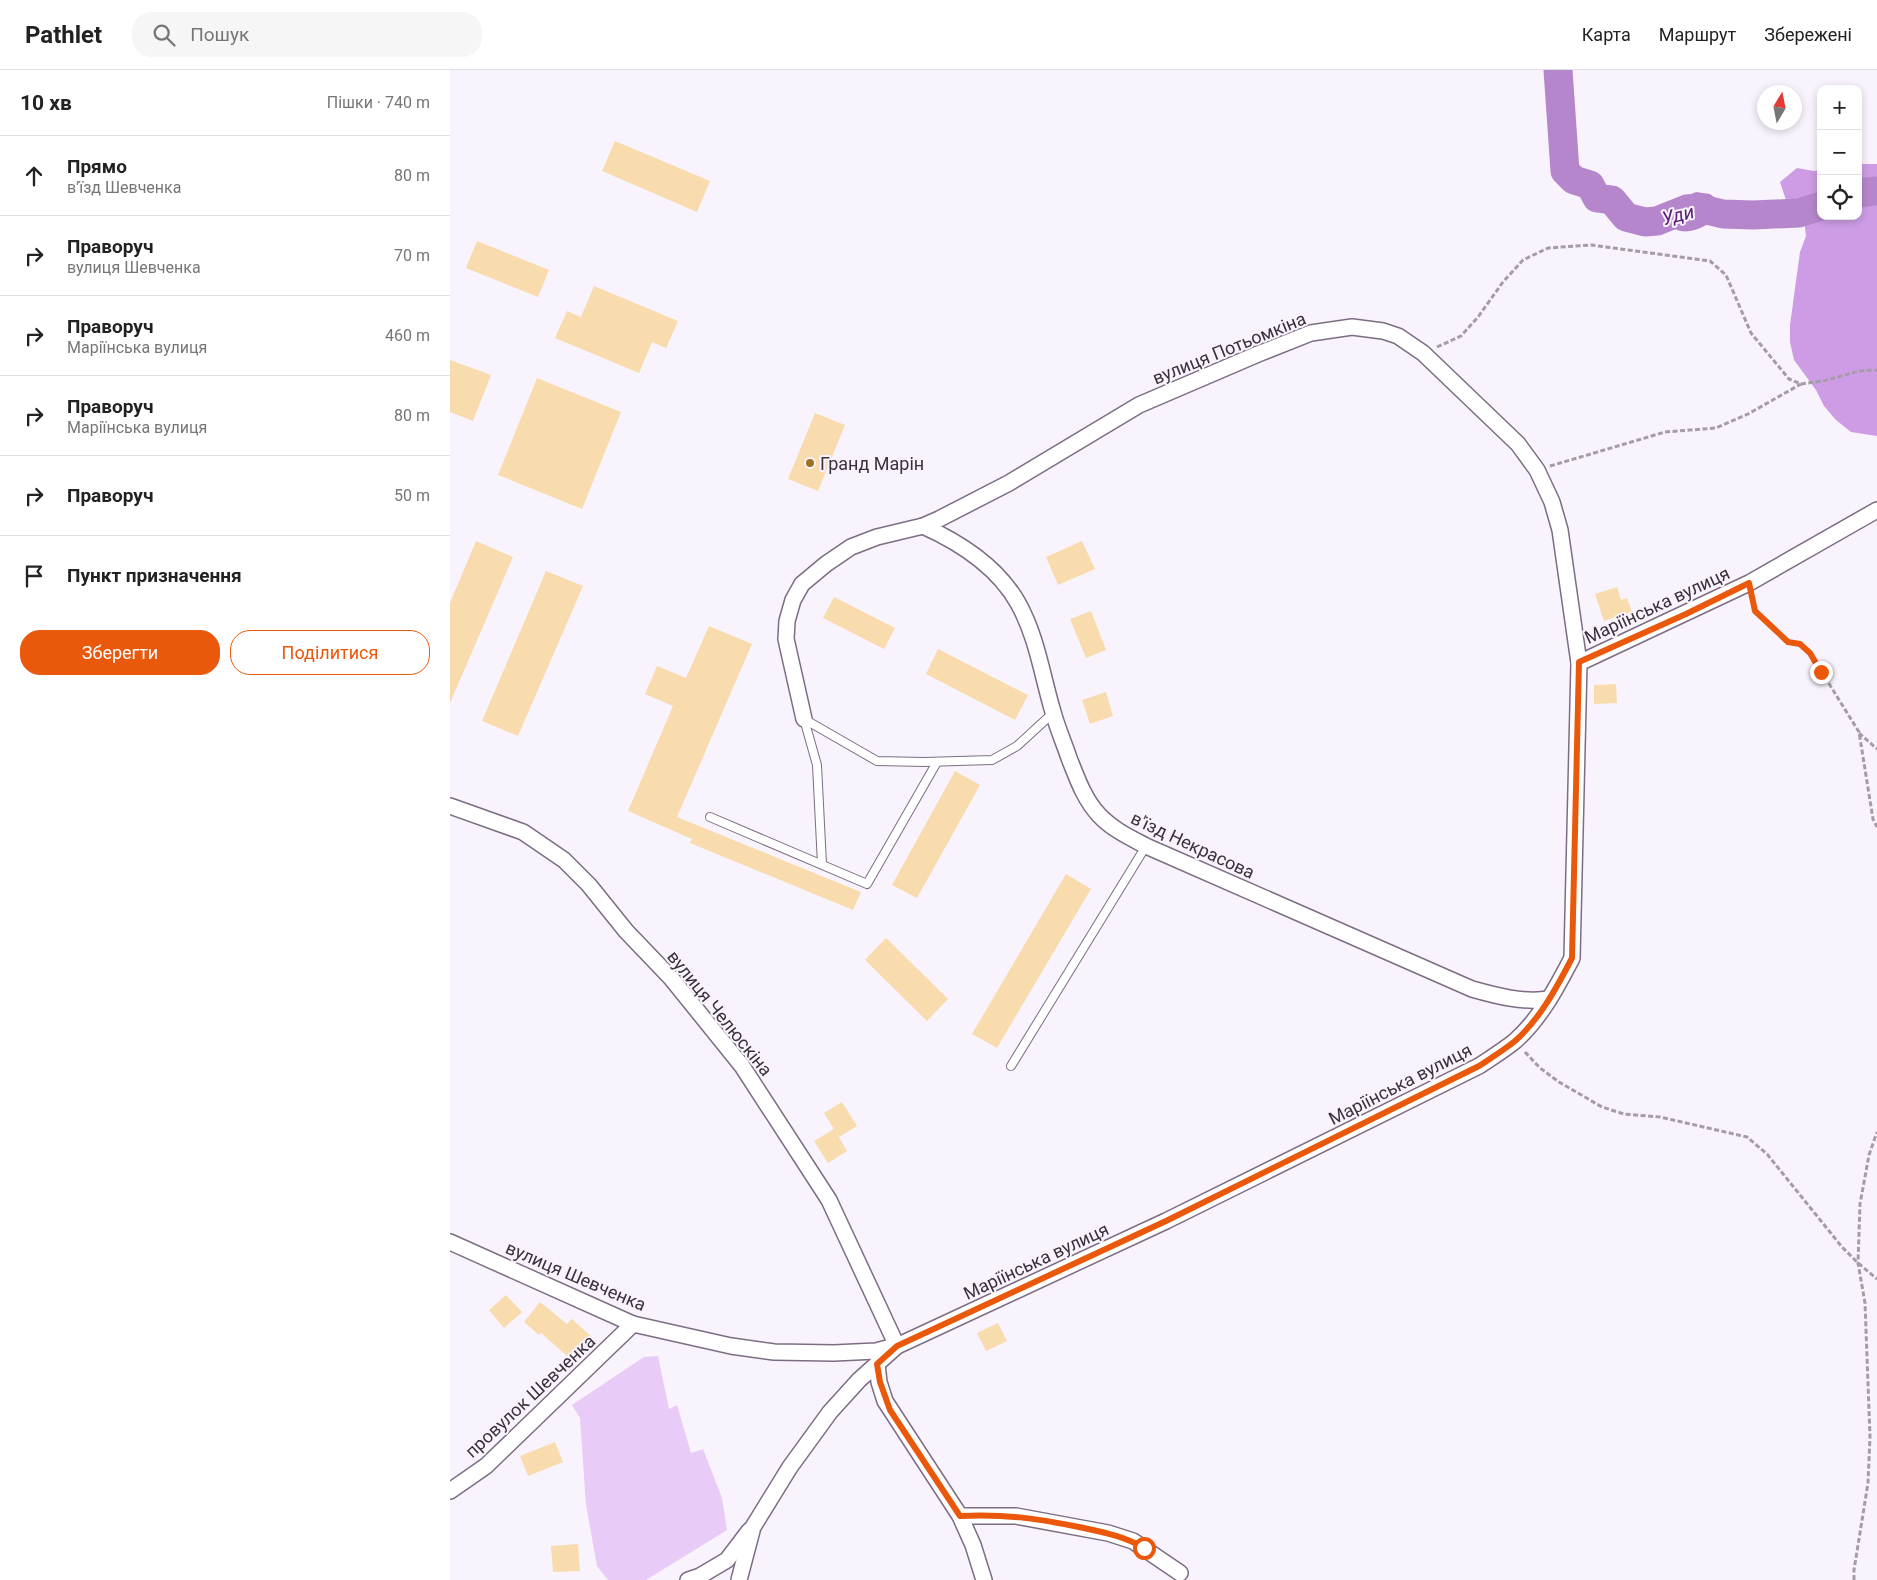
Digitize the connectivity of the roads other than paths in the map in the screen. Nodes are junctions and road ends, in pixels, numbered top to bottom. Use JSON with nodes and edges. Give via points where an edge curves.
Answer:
{"nodes":[{"id":1,"x":1877,"y":510,"type":"edge"},
{"id":2,"x":922,"y":526,"type":"junction"},
{"id":3,"x":1579,"y":662,"type":"junction"},
{"id":4,"x":1053,"y":713,"type":"junction"},
{"id":5,"x":804,"y":719,"type":"junction"},
{"id":6,"x":937,"y":762,"type":"junction"},
{"id":7,"x":450,"y":806,"type":"edge"},
{"id":8,"x":710,"y":817,"type":"dead end"},
{"id":9,"x":1146,"y":846,"type":"junction"},
{"id":10,"x":822,"y":864,"type":"junction"},
{"id":11,"x":1549,"y":999,"type":"junction"},
{"id":12,"x":1011,"y":1066,"type":"dead end"},
{"id":13,"x":450,"y":1242,"type":"edge"},
{"id":14,"x":633,"y":1324,"type":"junction"},
{"id":15,"x":897,"y":1346,"type":"junction"},
{"id":16,"x":877,"y":1364,"type":"junction"},
{"id":17,"x":450,"y":1491,"type":"edge"},
{"id":18,"x":960,"y":1516,"type":"junction"},
{"id":19,"x":752,"y":1526,"type":"junction"},
{"id":20,"x":1180,"y":1573,"type":"dead end"},
{"id":21,"x":688,"y":1580,"type":"edge"},
{"id":22,"x":739,"y":1580,"type":"edge"},
{"id":23,"x":984,"y":1580,"type":"edge"}],
"edges":[{"from":1,"to":3,"type":"street","name":"Маріїнська вулиця","via":[[1749,583]]},
{"from":2,"to":3,"type":"street","name":"вулиця Потьомкіна","via":[[1009,483],[1138,405],[1311,333],[1368,328],[1398,336],[1423,353],[1518,444],[1537,470],[1552,502],[1560,530]]},
{"from":2,"to":4,"type":"street","name":"в'їзд Некрасова","via":[[977,556],[1018,602],[1031,630]]},
{"from":2,"to":5,"type":"street","name":"вулиця Потьомкіна","via":[[851,547],[802,584],[793,600],[786,639]]},
{"from":3,"to":11,"type":"street","name":"Маріїнська вулиця","via":[[1572,958]]},
{"from":4,"to":6,"type":"lane","via":[[1017,746],[992,760]]},
{"from":4,"to":9,"type":"street","name":"в'їзд Некрасова","via":[[1077,779],[1090,804],[1115,829]]},
{"from":5,"to":6,"type":"lane","via":[[877,762]]},
{"from":5,"to":10,"type":"lane","via":[[817,765]]},
{"from":6,"to":10,"type":"lane","via":[[867,884]]},
{"from":7,"to":15,"type":"street","name":"вулиця Челюскіна","via":[[523,832],[564,860],[671,978],[742,1066],[829,1200]]},
{"from":8,"to":10,"type":"lane"},
{"from":9,"to":11,"type":"street","name":"в'їзд Некрасова","via":[[1472,989],[1519,1000]]},
{"from":9,"to":12,"type":"lane"},
{"from":11,"to":15,"type":"street","name":"Маріїнська вулиця","via":[[1515,1041],[1479,1066],[1175,1217]]},
{"from":13,"to":14,"type":"street","name":"вулиця Шевченка"},
{"from":14,"to":15,"type":"street","name":"вулиця Шевченка","via":[[730,1346],[774,1352],[834,1354]]},
{"from":14,"to":17,"type":"street","name":"провулок Шевченка","via":[[486,1466]]},
{"from":15,"to":16,"type":"street","name":"Маріїнська вулиця"},
{"from":16,"to":18,"type":"street","via":[[890,1410]]},
{"from":16,"to":19,"type":"street","name":"Маріїнська вулиця","via":[[830,1412]]},
{"from":18,"to":20,"type":"street","via":[[1023,1516],[1114,1534],[1133,1541]]},
{"from":18,"to":23,"type":"street"},
{"from":19,"to":21,"type":"street","via":[[727,1560]]},
{"from":19,"to":22,"type":"street","name":"Маріїнська вулиця"}]}
